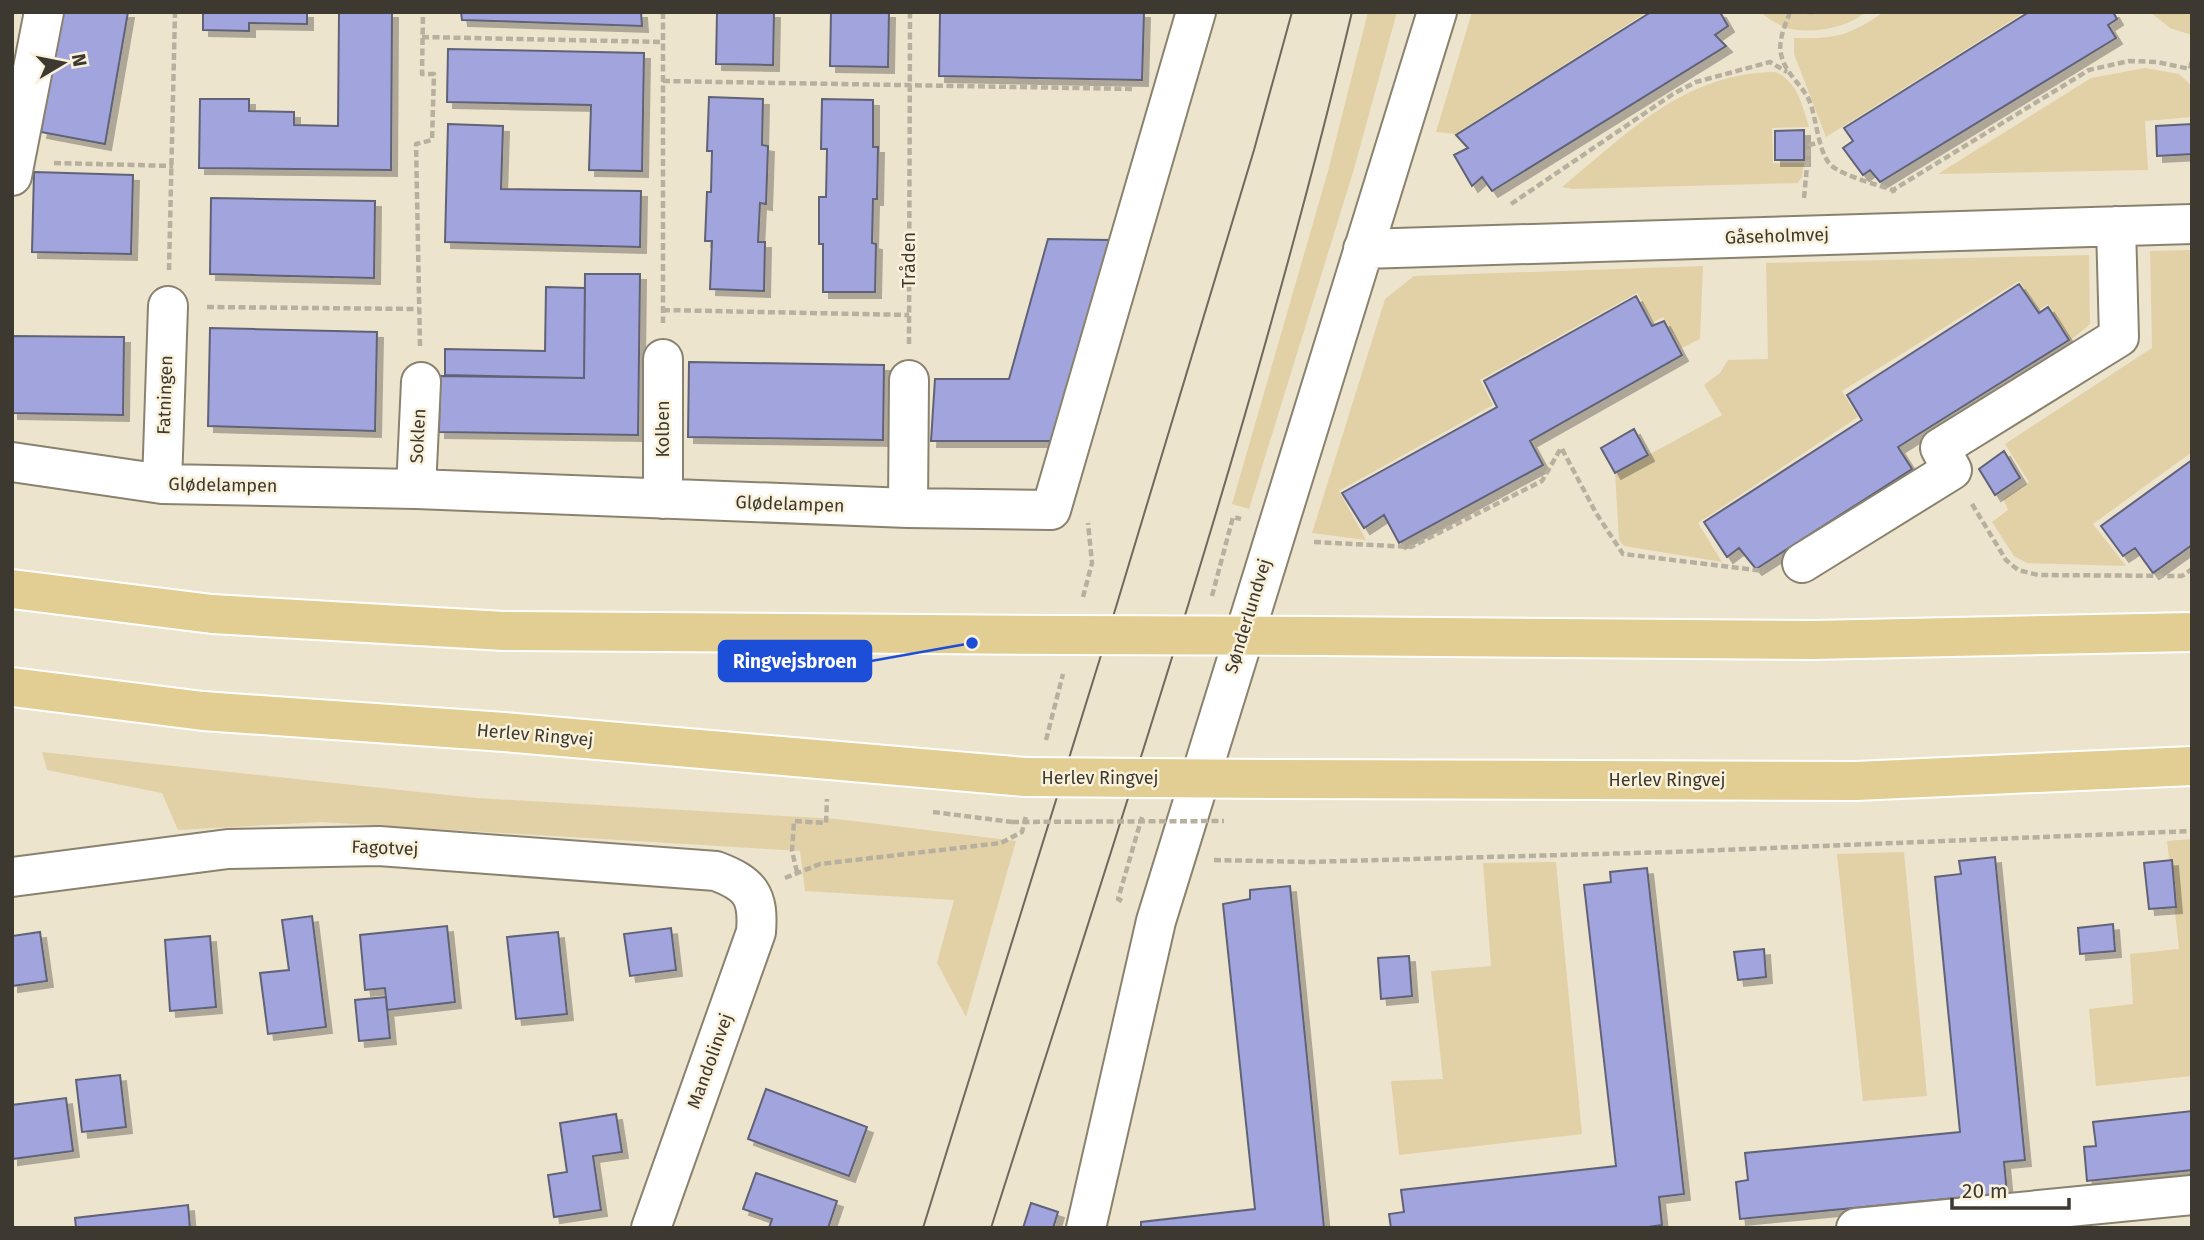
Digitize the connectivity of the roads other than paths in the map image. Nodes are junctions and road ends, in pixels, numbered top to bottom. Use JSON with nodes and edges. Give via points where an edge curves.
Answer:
{"nodes":[{"id":1,"x":44,"y":12,"type":"edge"},
{"id":2,"x":1196,"y":12,"type":"edge"},
{"id":3,"x":1437,"y":12,"type":"edge"},
{"id":4,"x":14,"y":169,"type":"edge"},
{"id":5,"x":2192,"y":224,"type":"edge"},
{"id":6,"x":2116,"y":226,"type":"junction"},
{"id":7,"x":1363,"y":249,"type":"junction"},
{"id":8,"x":168,"y":306,"type":"road end"},
{"id":9,"x":663,"y":359,"type":"road end"},
{"id":10,"x":909,"y":380,"type":"road end"},
{"id":11,"x":421,"y":382,"type":"road end"},
{"id":12,"x":12,"y":462,"type":"edge"},
{"id":13,"x":162,"y":484,"type":"junction"},
{"id":14,"x":416,"y":489,"type":"junction"},
{"id":15,"x":663,"y":499,"type":"junction"},
{"id":16,"x":908,"y":508,"type":"junction"},
{"id":17,"x":1802,"y":563,"type":"road end"},
{"id":18,"x":12,"y":589,"type":"edge"},
{"id":19,"x":2192,"y":632,"type":"edge"},
{"id":20,"x":12,"y":687,"type":"edge"},
{"id":21,"x":2192,"y":766,"type":"edge"},
{"id":22,"x":12,"y":877,"type":"edge"},
{"id":23,"x":752,"y":894,"type":"joint"},
{"id":24,"x":2192,"y":1195,"type":"edge"},
{"id":25,"x":651,"y":1228,"type":"edge"},
{"id":26,"x":1086,"y":1228,"type":"edge"},
{"id":27,"x":1856,"y":1228,"type":"edge"}],
"edges":[{"from":1,"to":4,"type":"street"},
{"from":2,"to":16,"type":"street","name":"Glødelampen","via":[[1051,510]]},
{"from":3,"to":7,"type":"street","name":"Sønderlundvej"},
{"from":5,"to":6,"type":"street","name":"Gåseholmvej"},
{"from":6,"to":7,"type":"street","name":"Gåseholmvej"},
{"from":6,"to":17,"type":"street","via":[[2119,337],[1940,448],[1952,470]]},
{"from":7,"to":26,"type":"street","name":"Sønderlundvej","via":[[1156,921]]},
{"from":8,"to":13,"type":"street","name":"Fatningen"},
{"from":9,"to":15,"type":"street","name":"Kolben"},
{"from":10,"to":16,"type":"street"},
{"from":11,"to":14,"type":"street","name":"Soklen"},
{"from":12,"to":13,"type":"street","name":"Glødelampen"},
{"from":13,"to":14,"type":"street","name":"Glødelampen"},
{"from":14,"to":15,"type":"street","name":"Glødelampen"},
{"from":15,"to":16,"type":"street","name":"Glødelampen"},
{"from":18,"to":19,"type":"main road","bridge":true,"via":[[212,614],[504,631],[1812,640]]},
{"from":20,"to":21,"type":"main road","name":"Herlev Ringvej","bridge":true,"via":[[203,711],[1025,777],[1856,781]]},
{"from":22,"to":23,"type":"street","name":"Fagotvej","via":[[228,849],[379,846],[716,871],[736,879]]},
{"from":23,"to":25,"type":"street","name":"Mandolinvej","via":[[758,912],[756,932]]},
{"from":24,"to":27,"type":"street"}]}
